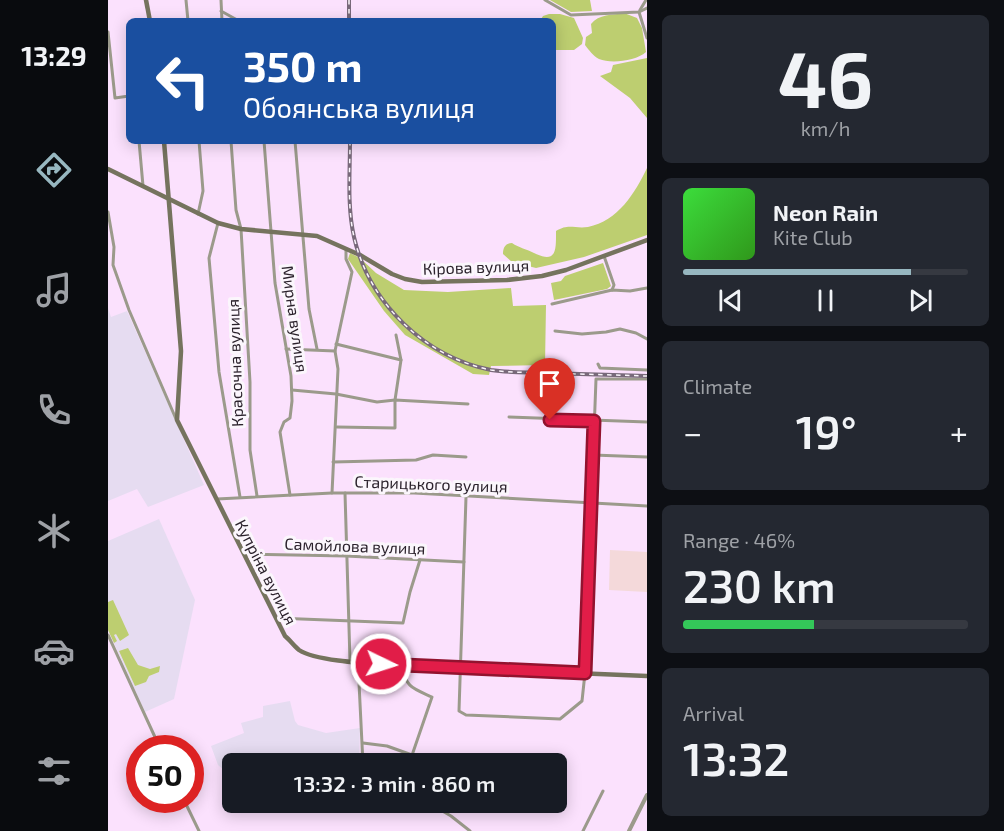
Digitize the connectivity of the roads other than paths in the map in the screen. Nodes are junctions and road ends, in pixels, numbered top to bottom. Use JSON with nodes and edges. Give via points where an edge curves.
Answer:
{"nodes":[{"id":1,"x":146,"y":0,"type":"edge"},
{"id":2,"x":186,"y":0,"type":"edge"},
{"id":3,"x":220,"y":0,"type":"edge"},
{"id":4,"x":546,"y":0,"type":"edge"},
{"id":5,"x":646,"y":0,"type":"edge"},
{"id":6,"x":647,"y":8,"type":"edge"},
{"id":7,"x":221,"y":11,"type":"junction"},
{"id":8,"x":639,"y":12,"type":"junction"},
{"id":9,"x":149,"y":18,"type":"edge"},
{"id":10,"x":188,"y":18,"type":"edge"},
{"id":11,"x":222,"y":18,"type":"edge"},
{"id":12,"x":234,"y":18,"type":"edge"},
{"id":13,"x":108,"y":32,"type":"edge"},
{"id":14,"x":647,"y":38,"type":"edge"},
{"id":15,"x":126,"y":96,"type":"edge"},
{"id":16,"x":139,"y":144,"type":"edge"},
{"id":17,"x":164,"y":144,"type":"edge"},
{"id":18,"x":199,"y":144,"type":"edge"},
{"id":19,"x":231,"y":144,"type":"edge"},
{"id":20,"x":264,"y":144,"type":"edge"},
{"id":21,"x":295,"y":144,"type":"edge"},
{"id":22,"x":108,"y":170,"type":"edge"},
{"id":23,"x":143,"y":186,"type":"junction"},
{"id":24,"x":170,"y":200,"type":"junction"},
{"id":25,"x":108,"y":212,"type":"edge"},
{"id":26,"x":198,"y":214,"type":"junction"},
{"id":27,"x":218,"y":223,"type":"junction"},
{"id":28,"x":241,"y":229,"type":"junction"},
{"id":29,"x":272,"y":232,"type":"junction"},
{"id":30,"x":303,"y":234,"type":"junction"},
{"id":31,"x":647,"y":240,"type":"edge"},
{"id":32,"x":114,"y":247,"type":"junction"},
{"id":33,"x":346,"y":248,"type":"junction"},
{"id":34,"x":108,"y":249,"type":"edge"},
{"id":35,"x":604,"y":256,"type":"junction"},
{"id":36,"x":647,"y":288,"type":"edge"},
{"id":37,"x":612,"y":290,"type":"junction"},
{"id":38,"x":552,"y":304,"type":"dead end"},
{"id":39,"x":555,"y":331,"type":"dead end"},
{"id":40,"x":396,"y":335,"type":"dead end"},
{"id":41,"x":647,"y":339,"type":"edge"},
{"id":42,"x":336,"y":344,"type":"junction"},
{"id":43,"x":286,"y":349,"type":"junction"},
{"id":44,"x":317,"y":350,"type":"junction"},
{"id":45,"x":335,"y":351,"type":"junction"},
{"id":46,"x":401,"y":360,"type":"junction"},
{"id":47,"x":598,"y":364,"type":"dead end"},
{"id":48,"x":647,"y":370,"type":"edge"},
{"id":49,"x":647,"y":379,"type":"edge"},
{"id":50,"x":292,"y":390,"type":"junction"},
{"id":51,"x":336,"y":394,"type":"junction"},
{"id":52,"x":395,"y":400,"type":"junction"},
{"id":53,"x":468,"y":404,"type":"dead end"},
{"id":54,"x":509,"y":417,"type":"dead end"},
{"id":55,"x":177,"y":420,"type":"junction"},
{"id":56,"x":594,"y":421,"type":"junction"},
{"id":57,"x":647,"y":422,"type":"edge"},
{"id":58,"x":337,"y":427,"type":"junction"},
{"id":59,"x":593,"y":455,"type":"junction"},
{"id":60,"x":647,"y":456,"type":"edge"},
{"id":61,"x":466,"y":457,"type":"dead end"},
{"id":62,"x":333,"y":462,"type":"junction"},
{"id":63,"x":332,"y":493,"type":"junction"},
{"id":64,"x":345,"y":493,"type":"junction"},
{"id":65,"x":290,"y":495,"type":"junction"},
{"id":66,"x":256,"y":496,"type":"junction"},
{"id":67,"x":240,"y":497,"type":"junction"},
{"id":68,"x":466,"y":497,"type":"junction"},
{"id":69,"x":215,"y":499,"type":"junction"},
{"id":70,"x":592,"y":504,"type":"junction"},
{"id":71,"x":647,"y":506,"type":"edge"},
{"id":72,"x":245,"y":555,"type":"junction"},
{"id":73,"x":346,"y":556,"type":"junction"},
{"id":74,"x":420,"y":560,"type":"junction"},
{"id":75,"x":464,"y":562,"type":"junction"},
{"id":76,"x":276,"y":618,"type":"junction"},
{"id":77,"x":349,"y":621,"type":"junction"},
{"id":78,"x":108,"y":635,"type":"edge"},
{"id":79,"x":350,"y":661,"type":"junction"},
{"id":80,"x":361,"y":663,"type":"junction"},
{"id":81,"x":401,"y":666,"type":"junction"},
{"id":82,"x":460,"y":668,"type":"junction"},
{"id":83,"x":585,"y":673,"type":"junction"},
{"id":84,"x":647,"y":676,"type":"edge"},
{"id":85,"x":154,"y":735,"type":"edge"},
{"id":86,"x":363,"y":743,"type":"junction"},
{"id":87,"x":363,"y":753,"type":"edge"},
{"id":88,"x":406,"y":753,"type":"edge"},
{"id":89,"x":413,"y":753,"type":"edge"},
{"id":90,"x":603,"y":791,"type":"dead end"},
{"id":91,"x":647,"y":795,"type":"edge"},
{"id":92,"x":190,"y":813,"type":"edge"},
{"id":93,"x":446,"y":813,"type":"edge"},
{"id":94,"x":199,"y":831,"type":"edge"},
{"id":95,"x":470,"y":831,"type":"edge"},
{"id":96,"x":583,"y":831,"type":"edge"},
{"id":97,"x":629,"y":831,"type":"edge"}],
"edges":[{"from":1,"to":9,"type":"main road"},
{"from":2,"to":10,"type":"street"},
{"from":3,"to":7,"type":"street"},
{"from":4,"to":8,"type":"street","via":[[571,15]]},
{"from":5,"to":8,"type":"street"},
{"from":6,"to":8,"type":"street"},
{"from":7,"to":11,"type":"street"},
{"from":7,"to":12,"type":"street"},
{"from":8,"to":14,"type":"street"},
{"from":13,"to":15,"type":"street","via":[[115,98]]},
{"from":16,"to":23,"type":"street"},
{"from":17,"to":24,"type":"main road","name":"Купріна вулиця"},
{"from":18,"to":26,"type":"street","via":[[203,191]]},
{"from":19,"to":28,"type":"street","name":"Красочна вулиця"},
{"from":20,"to":29,"type":"street","name":"Мирна вулиця"},
{"from":21,"to":30,"type":"street"},
{"from":22,"to":23,"type":"main road","name":"Кірова вулиця"},
{"from":23,"to":24,"type":"main road","name":"Кірова вулиця"},
{"from":24,"to":26,"type":"main road","name":"Кірова вулиця"},
{"from":24,"to":55,"type":"main road","name":"Купріна вулиця","via":[[181,351]]},
{"from":25,"to":32,"type":"street","name":"Купріна вулиця"},
{"from":26,"to":27,"type":"main road","name":"Кірова вулиця"},
{"from":27,"to":28,"type":"main road","name":"Кірова вулиця"},
{"from":27,"to":67,"type":"street","via":[[209,258],[219,372]]},
{"from":28,"to":29,"type":"main road","name":"Кірова вулиця"},
{"from":28,"to":66,"type":"street","name":"Красочна вулиця","via":[[250,450]]},
{"from":29,"to":30,"type":"main road","name":"Кірова вулиця"},
{"from":29,"to":43,"type":"street","name":"Мирна вулиця","via":[[275,284]]},
{"from":30,"to":33,"type":"main road","name":"Кірова вулиця"},
{"from":30,"to":44,"type":"street","via":[[309,309]]},
{"from":31,"to":35,"type":"main road","name":"Кірова вулиця"},
{"from":32,"to":34,"type":"street"},
{"from":32,"to":55,"type":"street","name":"Купріна вулиця","via":[[113,264],[129,310]]},
{"from":33,"to":35,"type":"main road","name":"Кірова вулиця","via":[[392,274],[422,282],[542,276]]},
{"from":33,"to":42,"type":"street","via":[[352,272]]},
{"from":35,"to":37,"type":"street","via":[[614,285]]},
{"from":36,"to":37,"type":"street"},
{"from":37,"to":38,"type":"street"},
{"from":39,"to":41,"type":"street","via":[[582,334],[620,329]]},
{"from":40,"to":46,"type":"street"},
{"from":42,"to":45,"type":"street"},
{"from":42,"to":46,"type":"street"},
{"from":43,"to":44,"type":"street"},
{"from":43,"to":50,"type":"street","name":"Мирна вулиця"},
{"from":44,"to":45,"type":"street"},
{"from":45,"to":51,"type":"street"},
{"from":46,"to":52,"type":"street"},
{"from":47,"to":48,"type":"street","via":[[600,368]]},
{"from":49,"to":56,"type":"street","via":[[596,379]]},
{"from":50,"to":51,"type":"street"},
{"from":50,"to":65,"type":"street","name":"Мирна вулиця","via":[[290,418],[280,432]]},
{"from":51,"to":52,"type":"street","via":[[377,402]]},
{"from":51,"to":58,"type":"street"},
{"from":52,"to":53,"type":"street"},
{"from":52,"to":58,"type":"street","via":[[395,428]]},
{"from":54,"to":56,"type":"street"},
{"from":55,"to":69,"type":"main road","name":"Купріна вулиця"},
{"from":56,"to":57,"type":"street"},
{"from":56,"to":59,"type":"street"},
{"from":58,"to":62,"type":"street"},
{"from":59,"to":60,"type":"street"},
{"from":59,"to":70,"type":"street"},
{"from":61,"to":62,"type":"street","via":[[433,455],[416,460]]},
{"from":62,"to":63,"type":"street"},
{"from":63,"to":64,"type":"street","name":"Старицького вулиця"},
{"from":63,"to":65,"type":"street","name":"Старицького вулиця"},
{"from":64,"to":68,"type":"street","name":"Старицького вулиця"},
{"from":64,"to":73,"type":"street"},
{"from":65,"to":66,"type":"street","name":"Старицького вулиця"},
{"from":66,"to":67,"type":"street","name":"Старицького вулиця"},
{"from":67,"to":69,"type":"street","name":"Старицького вулиця"},
{"from":68,"to":70,"type":"street","name":"Старицького вулиця"},
{"from":68,"to":75,"type":"street"},
{"from":69,"to":72,"type":"main road","name":"Купріна вулиця"},
{"from":70,"to":71,"type":"street","name":"Старицького вулиця"},
{"from":70,"to":83,"type":"street"},
{"from":72,"to":73,"type":"street","name":"Самойлова вулиця"},
{"from":72,"to":76,"type":"main road","name":"Купріна вулиця"},
{"from":73,"to":74,"type":"street","name":"Самойлова вулиця"},
{"from":73,"to":77,"type":"street"},
{"from":74,"to":75,"type":"street","name":"Самойлова вулиця"},
{"from":74,"to":77,"type":"street","via":[[403,624]]},
{"from":75,"to":82,"type":"street"},
{"from":76,"to":77,"type":"street"},
{"from":76,"to":79,"type":"main road","name":"Купріна вулиця","via":[[285,636],[300,650]]},
{"from":77,"to":79,"type":"street"},
{"from":78,"to":85,"type":"street"},
{"from":79,"to":80,"type":"main road","name":"Купріна вулиця"},
{"from":80,"to":81,"type":"main road","name":"Купріна вулиця"},
{"from":80,"to":86,"type":"street"},
{"from":81,"to":82,"type":"main road","name":"Купріна вулиця"},
{"from":81,"to":89,"type":"street","via":[[412,688],[432,697]]},
{"from":82,"to":83,"type":"main road","name":"Купріна вулиця"},
{"from":82,"to":83,"type":"street","via":[[459,711],[466,715],[560,719],[582,700]]},
{"from":83,"to":84,"type":"main road","name":"Купріна вулиця"},
{"from":86,"to":87,"type":"street"},
{"from":86,"to":88,"type":"street"},
{"from":90,"to":96,"type":"street"},
{"from":91,"to":97,"type":"street"},
{"from":92,"to":94,"type":"street"},
{"from":93,"to":95,"type":"street"}]}
